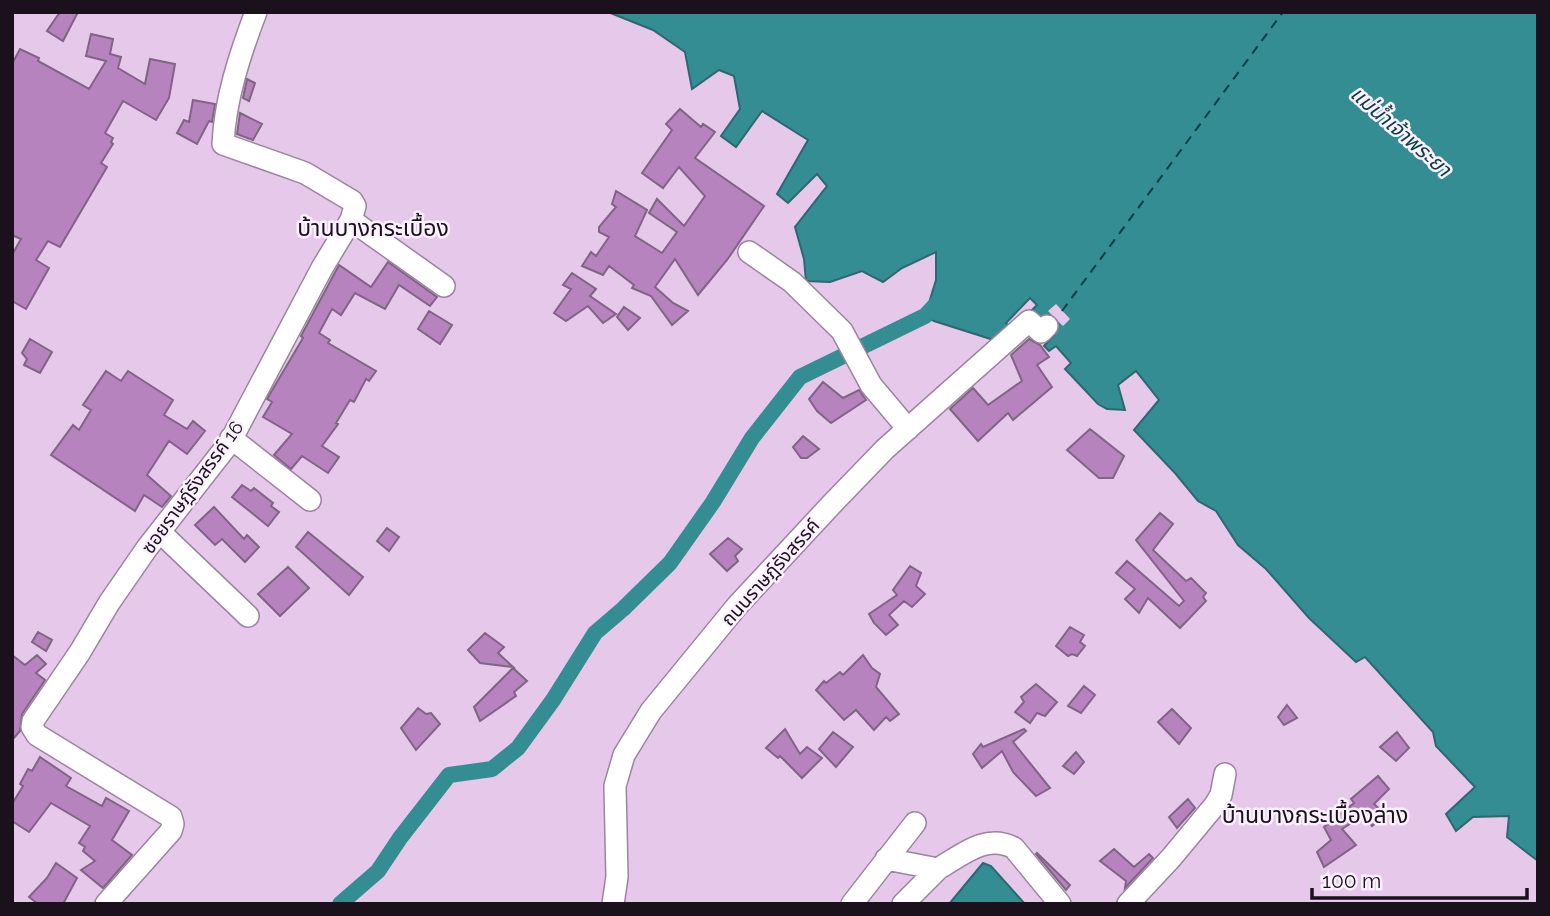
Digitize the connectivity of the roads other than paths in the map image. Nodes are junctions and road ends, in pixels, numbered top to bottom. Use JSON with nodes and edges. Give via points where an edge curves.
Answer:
{"nodes":[{"id":1,"x":256,"y":12,"type":"edge"},
{"id":2,"x":351,"y":220,"type":"junction"},
{"id":3,"x":749,"y":252,"type":"dead end"},
{"id":4,"x":444,"y":286,"type":"dead end"},
{"id":5,"x":1047,"y":326,"type":"dead end"},
{"id":6,"x":908,"y":429,"type":"junction"},
{"id":7,"x":232,"y":438,"type":"junction"},
{"id":8,"x":310,"y":500,"type":"dead end"},
{"id":9,"x":161,"y":533,"type":"junction"},
{"id":10,"x":248,"y":615,"type":"dead end"},
{"id":11,"x":1225,"y":774,"type":"dead end"},
{"id":12,"x":915,"y":823,"type":"dead end"},
{"id":13,"x":886,"y":859,"type":"junction"},
{"id":14,"x":938,"y":869,"type":"junction"},
{"id":15,"x":106,"y":904,"type":"edge"},
{"id":16,"x":613,"y":904,"type":"edge"},
{"id":17,"x":852,"y":904,"type":"edge"},
{"id":18,"x":904,"y":904,"type":"edge"},
{"id":19,"x":1060,"y":904,"type":"edge"},
{"id":20,"x":1128,"y":904,"type":"edge"}],
"edges":[{"from":1,"to":2,"type":"street","via":[[239,60],[223,144],[315,179],[352,201]]},
{"from":2,"to":4,"type":"street"},
{"from":2,"to":7,"type":"street","name":"ซอยราษฎ์รังสรรค์ 16"},
{"from":3,"to":6,"type":"street","via":[[792,282],[842,331],[871,386]]},
{"from":5,"to":6,"type":"street","name":"ถนนราษฎ์รังสรรค์","via":[[1041,332],[1029,321]]},
{"from":6,"to":16,"type":"street","name":"ถนนราษฎ์รังสรรค์","via":[[737,606],[651,711],[624,755],[615,786],[617,877]]},
{"from":7,"to":8,"type":"street"},
{"from":7,"to":9,"type":"street","name":"ซอยราษฎ์รังสรรค์ 16"},
{"from":9,"to":10,"type":"street"},
{"from":9,"to":15,"type":"street","name":"ซอยราษฎ์รังสรรค์ 16","via":[[109,603],[32,727],[37,735],[171,817],[171,831]]},
{"from":11,"to":20,"type":"street","via":[[1215,805]]},
{"from":12,"to":13,"type":"street"},
{"from":13,"to":14,"type":"street"},
{"from":13,"to":17,"type":"street"},
{"from":14,"to":18,"type":"street"},
{"from":14,"to":19,"type":"street","via":[[985,842],[1005,843]]}]}
